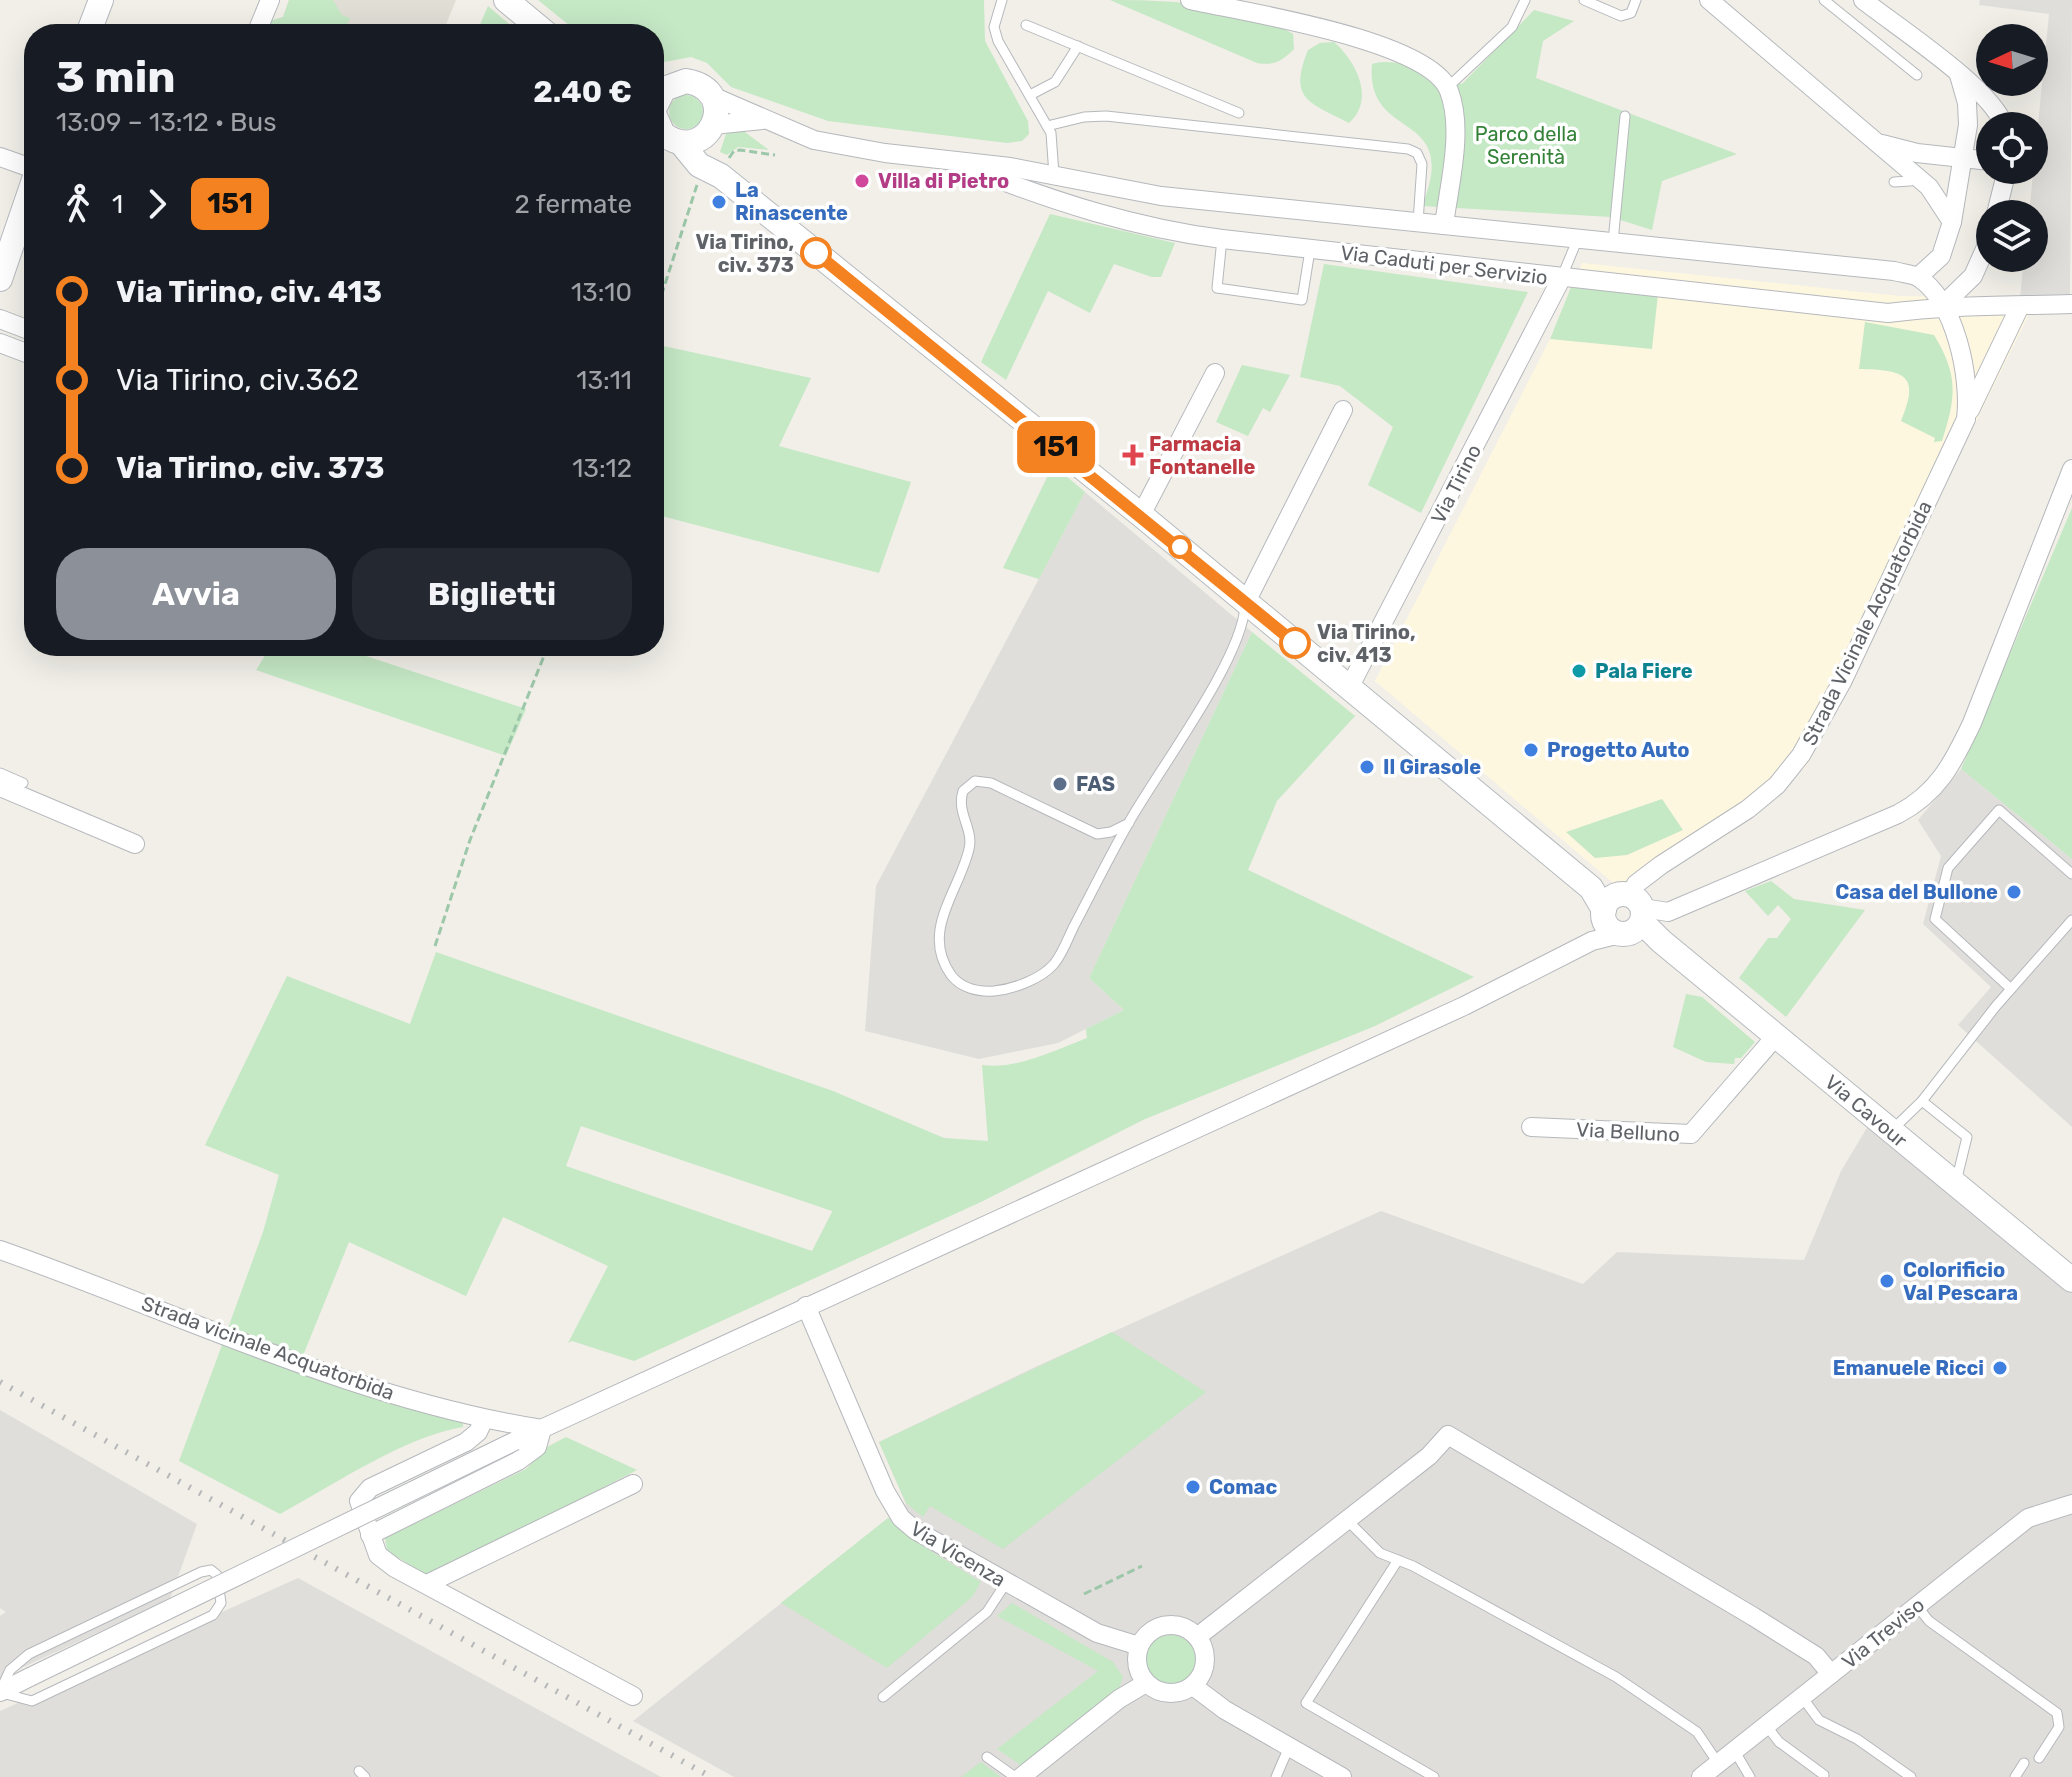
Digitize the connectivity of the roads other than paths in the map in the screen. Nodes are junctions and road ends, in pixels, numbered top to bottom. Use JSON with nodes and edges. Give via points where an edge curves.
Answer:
{"nodes":[{"id":1,"x":101,"y":0,"type":"edge"},
{"id":2,"x":270,"y":0,"type":"edge"},
{"id":3,"x":506,"y":0,"type":"edge"},
{"id":4,"x":1002,"y":0,"type":"edge"},
{"id":5,"x":1190,"y":0,"type":"edge"},
{"id":6,"x":1525,"y":0,"type":"edge"},
{"id":7,"x":1584,"y":0,"type":"edge"},
{"id":8,"x":1636,"y":0,"type":"edge"},
{"id":9,"x":1709,"y":0,"type":"edge"},
{"id":10,"x":1824,"y":0,"type":"edge"},
{"id":11,"x":1863,"y":0,"type":"edge"},
{"id":12,"x":92,"y":24,"type":"edge"},
{"id":13,"x":260,"y":24,"type":"edge"},
{"id":14,"x":535,"y":24,"type":"edge"},
{"id":15,"x":1026,"y":25,"type":"dead end"},
{"id":16,"x":1078,"y":46,"type":"junction"},
{"id":17,"x":1917,"y":75,"type":"dead end"},
{"id":18,"x":1959,"y":75,"type":"junction"},
{"id":19,"x":1448,"y":87,"type":"junction"},
{"id":20,"x":664,"y":95,"type":"edge"},
{"id":21,"x":1030,"y":95,"type":"junction"},
{"id":22,"x":712,"y":96,"type":"junction"},
{"id":23,"x":1997,"y":112,"type":"edge"},
{"id":24,"x":1239,"y":113,"type":"dead end"},
{"id":25,"x":1625,"y":116,"type":"dead end"},
{"id":26,"x":762,"y":120,"type":"junction"},
{"id":27,"x":1047,"y":126,"type":"junction"},
{"id":28,"x":711,"y":129,"type":"junction"},
{"id":29,"x":668,"y":141,"type":"edge"},
{"id":30,"x":1878,"y":143,"type":"junction"},
{"id":31,"x":0,"y":157,"type":"edge"},
{"id":32,"x":1963,"y":159,"type":"junction"},
{"id":33,"x":1976,"y":160,"type":"edge"},
{"id":34,"x":955,"y":163,"type":"junction"},
{"id":35,"x":24,"y":165,"type":"edge"},
{"id":36,"x":718,"y":169,"type":"junction"},
{"id":37,"x":1054,"y":175,"type":"junction"},
{"id":38,"x":1915,"y":175,"type":"junction"},
{"id":39,"x":1894,"y":182,"type":"dead end"},
{"id":40,"x":24,"y":209,"type":"edge"},
{"id":41,"x":1418,"y":222,"type":"junction"},
{"id":42,"x":1952,"y":222,"type":"junction"},
{"id":43,"x":1444,"y":225,"type":"junction"},
{"id":44,"x":1578,"y":238,"type":"junction"},
{"id":45,"x":1222,"y":239,"type":"junction"},
{"id":46,"x":1613,"y":242,"type":"junction"},
{"id":47,"x":1310,"y":250,"type":"junction"},
{"id":48,"x":1976,"y":269,"type":"edge"},
{"id":49,"x":1918,"y":277,"type":"junction"},
{"id":50,"x":0,"y":279,"type":"edge"},
{"id":51,"x":1561,"y":279,"type":"junction"},
{"id":52,"x":2072,"y":304,"type":"edge"},
{"id":53,"x":1942,"y":306,"type":"junction"},
{"id":54,"x":2025,"y":306,"type":"junction"},
{"id":55,"x":0,"y":319,"type":"edge"},
{"id":56,"x":24,"y":328,"type":"edge"},
{"id":57,"x":0,"y":343,"type":"edge"},
{"id":58,"x":24,"y":352,"type":"edge"},
{"id":59,"x":1215,"y":373,"type":"dead end"},
{"id":60,"x":1343,"y":410,"type":"dead end"},
{"id":61,"x":1966,"y":419,"type":"junction"},
{"id":62,"x":2072,"y":469,"type":"edge"},
{"id":63,"x":1141,"y":515,"type":"junction"},
{"id":64,"x":1246,"y":602,"type":"junction"},
{"id":65,"x":1349,"y":688,"type":"junction"},
{"id":66,"x":0,"y":773,"type":"edge"},
{"id":67,"x":23,"y":783,"type":"dead end"},
{"id":68,"x":0,"y":787,"type":"edge"},
{"id":69,"x":1129,"y":823,"type":"junction"},
{"id":70,"x":135,"y":844,"type":"dead end"},
{"id":71,"x":2072,"y":874,"type":"edge"},
{"id":72,"x":1619,"y":912,"type":"junction"},
{"id":73,"x":2072,"y":920,"type":"edge"},
{"id":74,"x":2011,"y":989,"type":"junction"},
{"id":75,"x":1776,"y":1036,"type":"junction"},
{"id":76,"x":1922,"y":1101,"type":"junction"},
{"id":77,"x":1531,"y":1127,"type":"dead end"},
{"id":78,"x":1891,"y":1131,"type":"junction"},
{"id":79,"x":1956,"y":1184,"type":"junction"},
{"id":80,"x":0,"y":1250,"type":"edge"},
{"id":81,"x":2072,"y":1280,"type":"edge"},
{"id":82,"x":806,"y":1306,"type":"junction"},
{"id":83,"x":484,"y":1419,"type":"junction"},
{"id":84,"x":542,"y":1429,"type":"junction"},
{"id":85,"x":633,"y":1484,"type":"dead end"},
{"id":86,"x":2072,"y":1504,"type":"edge"},
{"id":87,"x":1347,"y":1520,"type":"junction"},
{"id":88,"x":370,"y":1535,"type":"junction"},
{"id":89,"x":1398,"y":1560,"type":"junction"},
{"id":90,"x":1006,"y":1583,"type":"junction"},
{"id":91,"x":427,"y":1584,"type":"junction"},
{"id":92,"x":1917,"y":1606,"type":"junction"},
{"id":93,"x":1197,"y":1637,"type":"junction"},
{"id":94,"x":1139,"y":1646,"type":"junction"},
{"id":95,"x":1831,"y":1674,"type":"junction"},
{"id":96,"x":1146,"y":1683,"type":"junction"},
{"id":97,"x":1193,"y":1686,"type":"junction"},
{"id":98,"x":0,"y":1691,"type":"edge"},
{"id":99,"x":633,"y":1696,"type":"dead end"},
{"id":100,"x":883,"y":1697,"type":"dead end"},
{"id":101,"x":1802,"y":1697,"type":"junction"},
{"id":102,"x":1766,"y":1725,"type":"junction"},
{"id":103,"x":1289,"y":1747,"type":"junction"},
{"id":104,"x":1734,"y":1750,"type":"junction"},
{"id":105,"x":987,"y":1757,"type":"dead end"},
{"id":106,"x":2039,"y":1758,"type":"dead end"},
{"id":107,"x":1718,"y":1763,"type":"junction"},
{"id":108,"x":2024,"y":1763,"type":"dead end"},
{"id":109,"x":1824,"y":1775,"type":"dead end"},
{"id":110,"x":1018,"y":1777,"type":"edge"},
{"id":111,"x":1276,"y":1777,"type":"edge"},
{"id":112,"x":1342,"y":1777,"type":"edge"},
{"id":113,"x":1434,"y":1777,"type":"edge"},
{"id":114,"x":1701,"y":1777,"type":"edge"},
{"id":115,"x":1750,"y":1777,"type":"edge"},
{"id":116,"x":1911,"y":1777,"type":"edge"},
{"id":117,"x":2015,"y":1777,"type":"edge"}],
"edges":[{"from":1,"to":12,"type":"street"},
{"from":2,"to":13,"type":"street"},
{"from":3,"to":14,"type":"street"},
{"from":4,"to":21,"type":"lane","via":[[994,27],[998,41]]},
{"from":5,"to":19,"type":"street","via":[[1381,44],[1432,69]]},
{"from":6,"to":19,"type":"lane","via":[[1512,27]]},
{"from":7,"to":8,"type":"lane","via":[[1621,16],[1631,13]]},
{"from":9,"to":30,"type":"street"},
{"from":10,"to":17,"type":"lane"},
{"from":11,"to":18,"type":"street"},
{"from":15,"to":16,"type":"lane"},
{"from":16,"to":21,"type":"lane","via":[[1055,82]]},
{"from":16,"to":24,"type":"lane"},
{"from":18,"to":23,"type":"street"},
{"from":18,"to":32,"type":"street","via":[[1967,103]]},
{"from":19,"to":43,"type":"street","name":"Via Caduti per Servizio","via":[[1454,136]]},
{"from":20,"to":22,"type":"street","via":[[686,81],[701,85]]},
{"from":21,"to":27,"type":"lane"},
{"from":22,"to":26,"type":"street","name":"Via Caduti per Servizio"},
{"from":22,"to":28,"type":"street","via":[[716,105]]},
{"from":25,"to":46,"type":"lane"},
{"from":26,"to":28,"type":"street","name":"Via Caduti per Servizio"},
{"from":26,"to":34,"type":"street","name":"Via Caduti per Servizio","via":[[824,143]]},
{"from":27,"to":37,"type":"lane"},
{"from":27,"to":41,"type":"lane","via":[[1106,116],[1408,149],[1422,164]]},
{"from":28,"to":29,"type":"street","via":[[691,143]]},
{"from":28,"to":36,"type":"street","via":[[712,160]]},
{"from":29,"to":36,"type":"street"},
{"from":30,"to":32,"type":"street"},
{"from":30,"to":38,"type":"street"},
{"from":31,"to":35,"type":"street"},
{"from":32,"to":33,"type":"street"},
{"from":32,"to":42,"type":"street"},
{"from":34,"to":37,"type":"street","name":"Via Caduti per Servizio"},
{"from":34,"to":45,"type":"street","name":"Via Caduti per Servizio","via":[[1056,202],[1173,233]]},
{"from":36,"to":63,"type":"street"},
{"from":37,"to":41,"type":"street","name":"Via Caduti per Servizio","via":[[1161,196]]},
{"from":38,"to":39,"type":"lane","via":[[1910,181]]},
{"from":38,"to":42,"type":"street"},
{"from":40,"to":50,"type":"street"},
{"from":41,"to":43,"type":"street","name":"Via Caduti per Servizio"},
{"from":42,"to":49,"type":"street","via":[[1941,256]]},
{"from":43,"to":44,"type":"street","name":"Via Caduti per Servizio"},
{"from":44,"to":46,"type":"street","name":"Via Caduti per Servizio"},
{"from":44,"to":51,"type":"lane"},
{"from":45,"to":47,"type":"street","name":"Via Caduti per Servizio"},
{"from":45,"to":47,"type":"lane","via":[[1217,288],[1302,300]]},
{"from":46,"to":49,"type":"street","name":"Via Caduti per Servizio"},
{"from":47,"to":51,"type":"street","name":"Via Caduti per Servizio"},
{"from":48,"to":53,"type":"street"},
{"from":49,"to":53,"type":"street"},
{"from":51,"to":53,"type":"street","name":"Via Caduti per Servizio","via":[[1888,313]]},
{"from":51,"to":65,"type":"street","name":"Via Tirino"},
{"from":52,"to":54,"type":"street","name":"Via Caduti per Servizio"},
{"from":53,"to":54,"type":"street","name":"Via Caduti per Servizio"},
{"from":53,"to":61,"type":"street","name":"Strada Vicinale Acquatorbida","via":[[1967,375]]},
{"from":54,"to":61,"type":"street","name":"Strada Vicinale Acquatorbida"},
{"from":55,"to":56,"type":"street"},
{"from":57,"to":58,"type":"street"},
{"from":59,"to":63,"type":"street"},
{"from":60,"to":64,"type":"street"},
{"from":61,"to":72,"type":"street","name":"Strada Vicinale Acquatorbida","via":[[1843,680],[1801,755],[1748,809],[1636,884]]},
{"from":62,"to":72,"type":"street","via":[[1972,723],[1937,786],[1898,814],[1668,912]]},
{"from":63,"to":64,"type":"street"},
{"from":64,"to":65,"type":"street"},
{"from":64,"to":69,"type":"lane","via":[[1245,619],[1215,682]]},
{"from":65,"to":72,"type":"street"},
{"from":66,"to":67,"type":"lane"},
{"from":68,"to":70,"type":"street"},
{"from":69,"to":69,"type":"lane","via":[[1054,964],[1019,985],[998,990],[978,991],[956,982],[946,968],[939,937],[941,918],[969,848],[960,812],[963,791],[975,781],[991,783],[1097,834]]},
{"from":71,"to":74,"type":"lane","via":[[1999,810],[1948,868],[1935,919]]},
{"from":72,"to":75,"type":"street","name":"Via Cavour"},
{"from":72,"to":82,"type":"street","via":[[1592,941],[1464,1006]]},
{"from":73,"to":74,"type":"lane"},
{"from":74,"to":76,"type":"lane"},
{"from":75,"to":77,"type":"street","name":"Via Belluno","via":[[1691,1134]]},
{"from":75,"to":78,"type":"street","name":"Via Cavour"},
{"from":76,"to":78,"type":"lane"},
{"from":76,"to":79,"type":"lane","via":[[1967,1137]]},
{"from":78,"to":79,"type":"street","name":"Via Cavour"},
{"from":79,"to":81,"type":"street","name":"Via Cavour"},
{"from":80,"to":83,"type":"street","name":"Strada vicinale Acquatorbida","via":[[298,1363]]},
{"from":82,"to":84,"type":"street"},
{"from":82,"to":90,"type":"street","name":"Via Vicenza","via":[[892,1506],[915,1530]]},
{"from":83,"to":84,"type":"street","name":"Strada vicinale Acquatorbida"},
{"from":83,"to":88,"type":"street","via":[[466,1442],[370,1488],[359,1501]]},
{"from":84,"to":88,"type":"street","via":[[537,1447],[518,1461]]},
{"from":84,"to":98,"type":"street","bridge":true},
{"from":85,"to":91,"type":"street"},
{"from":86,"to":92,"type":"street","name":"Via Treviso","via":[[2028,1518]]},
{"from":87,"to":89,"type":"lane","via":[[1380,1553]]},
{"from":87,"to":93,"type":"street"},
{"from":87,"to":95,"type":"street","via":[[1448,1435],[1754,1617],[1816,1656]]},
{"from":88,"to":91,"type":"street","via":[[378,1555]]},
{"from":89,"to":107,"type":"lane","via":[[1616,1677],[1697,1732]]},
{"from":89,"to":113,"type":"lane","via":[[1306,1703]]},
{"from":90,"to":94,"type":"street","name":"Via Vicenza","via":[[1097,1633]]},
{"from":90,"to":100,"type":"lane","via":[[987,1612]]},
{"from":91,"to":99,"type":"street"},
{"from":92,"to":95,"type":"street","name":"Via Treviso"},
{"from":92,"to":106,"type":"lane","via":[[1929,1621],[2057,1713],[2059,1727]]},
{"from":93,"to":94,"type":"street","via":[[1180,1626],[1160,1626]]},
{"from":93,"to":97,"type":"street","via":[[1204,1668]]},
{"from":94,"to":96,"type":"street","via":[[1137,1666]]},
{"from":95,"to":101,"type":"street","name":"Via Treviso"},
{"from":96,"to":97,"type":"street","via":[[1174,1694]]},
{"from":96,"to":110,"type":"street"},
{"from":97,"to":103,"type":"street"},
{"from":98,"to":98,"type":"lane","via":[[32,1701],[213,1615],[222,1600],[217,1575],[201,1572],[29,1654],[10,1670]]},
{"from":101,"to":102,"type":"street","name":"Via Treviso"},
{"from":101,"to":116,"type":"lane","via":[[1819,1720]]},
{"from":102,"to":104,"type":"street","name":"Via Treviso"},
{"from":102,"to":109,"type":"lane","via":[[1779,1742]]},
{"from":103,"to":111,"type":"lane"},
{"from":103,"to":112,"type":"street"},
{"from":104,"to":107,"type":"street","name":"Via Treviso"},
{"from":104,"to":115,"type":"lane"},
{"from":105,"to":110,"type":"lane"},
{"from":107,"to":114,"type":"street","name":"Via Treviso"},
{"from":108,"to":117,"type":"lane"}]}
